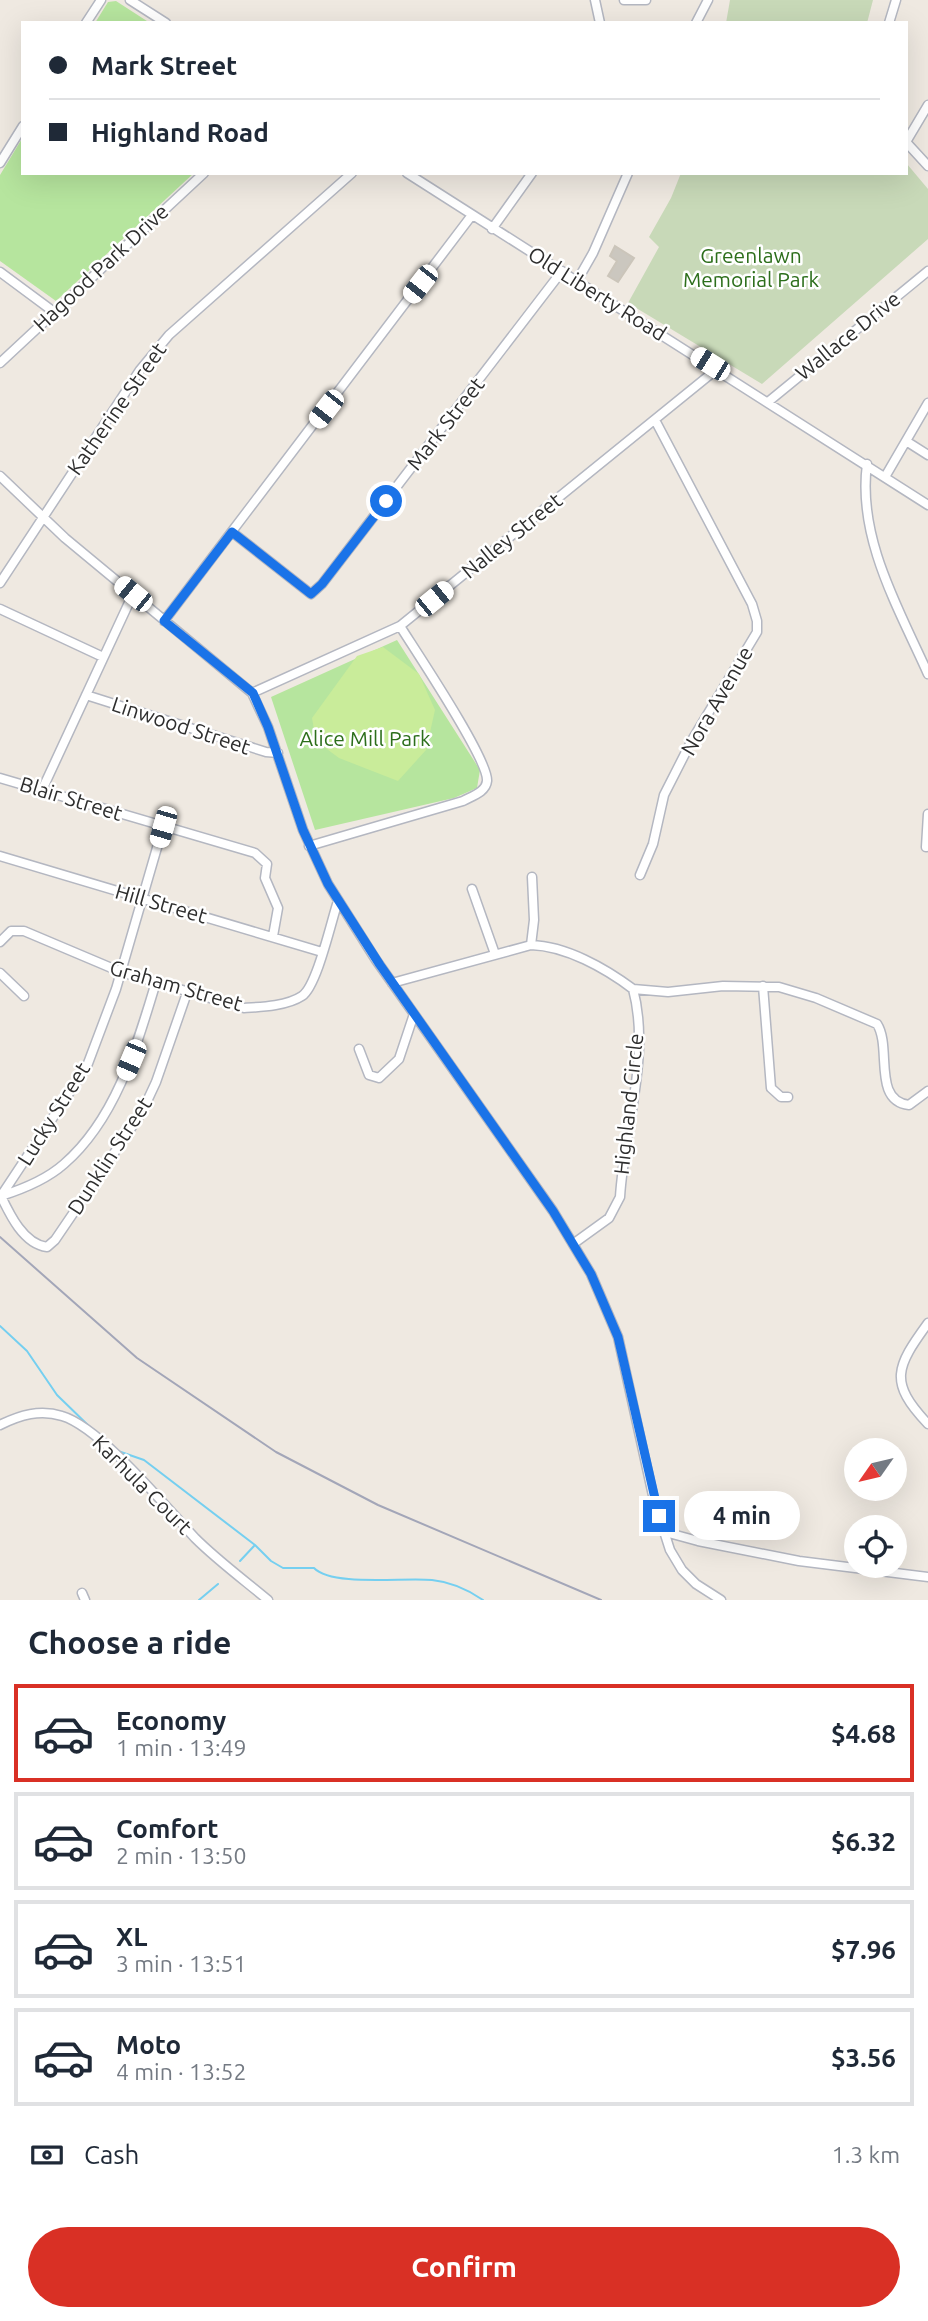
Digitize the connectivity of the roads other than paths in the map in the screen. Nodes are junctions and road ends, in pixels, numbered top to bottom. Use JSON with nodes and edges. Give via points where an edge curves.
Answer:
{"nodes":[{"id":1,"x":101,"y":0,"type":"edge"},
{"id":2,"x":130,"y":0,"type":"edge"},
{"id":3,"x":595,"y":0,"type":"edge"},
{"id":4,"x":624,"y":0,"type":"edge"},
{"id":5,"x":646,"y":0,"type":"edge"},
{"id":6,"x":708,"y":0,"type":"edge"},
{"id":7,"x":896,"y":0,"type":"edge"},
{"id":8,"x":87,"y":21,"type":"edge"},
{"id":9,"x":163,"y":21,"type":"edge"},
{"id":10,"x":600,"y":21,"type":"edge"},
{"id":11,"x":696,"y":21,"type":"edge"},
{"id":12,"x":890,"y":21,"type":"edge"},
{"id":13,"x":928,"y":105,"type":"edge"},
{"id":14,"x":21,"y":129,"type":"edge"},
{"id":15,"x":908,"y":139,"type":"edge"},
{"id":16,"x":908,"y":144,"type":"edge"},
{"id":17,"x":0,"y":163,"type":"edge"},
{"id":18,"x":928,"y":166,"type":"edge"},
{"id":19,"x":202,"y":175,"type":"edge"},
{"id":20,"x":350,"y":175,"type":"edge"},
{"id":21,"x":410,"y":175,"type":"edge"},
{"id":22,"x":531,"y":175,"type":"edge"},
{"id":23,"x":627,"y":175,"type":"edge"},
{"id":24,"x":471,"y":215,"type":"junction"},
{"id":25,"x":492,"y":229,"type":"junction"},
{"id":26,"x":562,"y":271,"type":"junction"},
{"id":27,"x":928,"y":271,"type":"edge"},
{"id":28,"x":0,"y":272,"type":"edge"},
{"id":29,"x":577,"y":281,"type":"junction"},
{"id":30,"x":54,"y":312,"type":"junction"},
{"id":31,"x":0,"y":363,"type":"edge"},
{"id":32,"x":717,"y":369,"type":"junction"},
{"id":33,"x":768,"y":402,"type":"junction"},
{"id":34,"x":928,"y":403,"type":"edge"},
{"id":35,"x":655,"y":419,"type":"junction"},
{"id":36,"x":906,"y":441,"type":"junction"},
{"id":37,"x":928,"y":455,"type":"edge"},
{"id":38,"x":867,"y":464,"type":"junction"},
{"id":39,"x":0,"y":476,"type":"edge"},
{"id":40,"x":885,"y":477,"type":"junction"},
{"id":41,"x":928,"y":505,"type":"edge"},
{"id":42,"x":43,"y":519,"type":"junction"},
{"id":43,"x":232,"y":532,"type":"junction"},
{"id":44,"x":0,"y":583,"type":"edge"},
{"id":45,"x":133,"y":594,"type":"junction"},
{"id":46,"x":0,"y":609,"type":"edge"},
{"id":47,"x":164,"y":621,"type":"junction"},
{"id":48,"x":400,"y":626,"type":"junction"},
{"id":49,"x":103,"y":657,"type":"junction"},
{"id":50,"x":928,"y":674,"type":"edge"},
{"id":51,"x":253,"y":693,"type":"junction"},
{"id":52,"x":86,"y":695,"type":"junction"},
{"id":53,"x":278,"y":753,"type":"junction"},
{"id":54,"x":0,"y":778,"type":"edge"},
{"id":55,"x":42,"y":790,"type":"junction"},
{"id":56,"x":928,"y":814,"type":"edge"},
{"id":57,"x":163,"y":827,"type":"junction"},
{"id":58,"x":309,"y":846,"type":"junction"},
{"id":59,"x":926,"y":847,"type":"edge"},
{"id":60,"x":0,"y":856,"type":"edge"},
{"id":61,"x":640,"y":875,"type":"dead end"},
{"id":62,"x":532,"y":877,"type":"dead end"},
{"id":63,"x":472,"y":889,"type":"dead end"},
{"id":64,"x":142,"y":899,"type":"junction"},
{"id":65,"x":338,"y":901,"type":"junction"},
{"id":66,"x":273,"y":936,"type":"junction"},
{"id":67,"x":0,"y":942,"type":"edge"},
{"id":68,"x":531,"y":945,"type":"junction"},
{"id":69,"x":322,"y":952,"type":"junction"},
{"id":70,"x":495,"y":954,"type":"junction"},
{"id":71,"x":121,"y":972,"type":"junction"},
{"id":72,"x":0,"y":973,"type":"edge"},
{"id":73,"x":156,"y":982,"type":"junction"},
{"id":74,"x":392,"y":983,"type":"junction"},
{"id":75,"x":763,"y":986,"type":"junction"},
{"id":76,"x":633,"y":989,"type":"junction"},
{"id":77,"x":188,"y":990,"type":"junction"},
{"id":78,"x":24,"y":996,"type":"dead end"},
{"id":79,"x":414,"y":1014,"type":"junction"},
{"id":80,"x":359,"y":1049,"type":"dead end"},
{"id":81,"x":928,"y":1091,"type":"edge"},
{"id":82,"x":788,"y":1097,"type":"dead end"},
{"id":83,"x":1,"y":1195,"type":"edge"},
{"id":84,"x":573,"y":1244,"type":"junction"},
{"id":85,"x":928,"y":1323,"type":"edge"},
{"id":86,"x":928,"y":1424,"type":"edge"},
{"id":87,"x":0,"y":1425,"type":"edge"},
{"id":88,"x":665,"y":1532,"type":"junction"},
{"id":89,"x":928,"y":1577,"type":"edge"},
{"id":90,"x":268,"y":1600,"type":"edge"},
{"id":91,"x":721,"y":1600,"type":"edge"}],
"edges":[{"from":1,"to":8,"type":"street"},
{"from":2,"to":9,"type":"street"},
{"from":3,"to":10,"type":"street"},
{"from":4,"to":5,"type":"street"},
{"from":6,"to":11,"type":"street"},
{"from":7,"to":12,"type":"street"},
{"from":13,"to":15,"type":"street"},
{"from":14,"to":17,"type":"street"},
{"from":16,"to":18,"type":"street"},
{"from":19,"to":30,"type":"street","name":"Hagood Park Drive"},
{"from":20,"to":42,"type":"street","name":"Katherine Street","via":[[169,335],[139,370]]},
{"from":21,"to":24,"type":"street","name":"Old Liberty Road"},
{"from":22,"to":25,"type":"street"},
{"from":23,"to":29,"type":"street"},
{"from":24,"to":25,"type":"street","name":"Old Liberty Road"},
{"from":24,"to":43,"type":"street"},
{"from":25,"to":26,"type":"street","name":"Old Liberty Road"},
{"from":26,"to":29,"type":"street","name":"Old Liberty Road"},
{"from":26,"to":43,"type":"street","name":"Mark Street","via":[[311,594]]},
{"from":27,"to":33,"type":"street","name":"Wallace Drive"},
{"from":28,"to":30,"type":"street"},
{"from":29,"to":32,"type":"street","name":"Old Liberty Road"},
{"from":30,"to":31,"type":"street","name":"Hagood Park Drive"},
{"from":32,"to":33,"type":"street","name":"Old Liberty Road"},
{"from":32,"to":35,"type":"street","name":"Nalley Street"},
{"from":33,"to":38,"type":"street","name":"Old Liberty Road"},
{"from":34,"to":36,"type":"street"},
{"from":35,"to":48,"type":"street","name":"Nalley Street"},
{"from":35,"to":61,"type":"street","name":"Nora Avenue","via":[[752,604],[757,632],[664,796]]},
{"from":36,"to":37,"type":"street"},
{"from":36,"to":40,"type":"street"},
{"from":38,"to":40,"type":"street","name":"Old Liberty Road"},
{"from":38,"to":50,"type":"street","via":[[868,514],[883,576]]},
{"from":39,"to":42,"type":"street"},
{"from":40,"to":41,"type":"street","name":"Old Liberty Road"},
{"from":42,"to":44,"type":"street","name":"Katherine Street"},
{"from":42,"to":45,"type":"street"},
{"from":43,"to":47,"type":"street"},
{"from":45,"to":47,"type":"street"},
{"from":45,"to":49,"type":"street"},
{"from":46,"to":49,"type":"street"},
{"from":47,"to":51,"type":"street"},
{"from":48,"to":51,"type":"street","name":"Nalley Street"},
{"from":48,"to":58,"type":"street","via":[[476,751],[487,785],[463,801]]},
{"from":49,"to":52,"type":"street"},
{"from":51,"to":53,"type":"street"},
{"from":52,"to":53,"type":"street","name":"Linwood Street"},
{"from":52,"to":55,"type":"street"},
{"from":53,"to":58,"type":"street"},
{"from":54,"to":55,"type":"street","name":"Blair Street"},
{"from":55,"to":57,"type":"street","name":"Blair Street"},
{"from":56,"to":59,"type":"street"},
{"from":57,"to":64,"type":"street","name":"Lucky Street"},
{"from":57,"to":66,"type":"street","name":"Blair Street","via":[[263,859],[265,878],[278,908]]},
{"from":58,"to":65,"type":"street"},
{"from":60,"to":64,"type":"street","name":"Hill Street"},
{"from":62,"to":68,"type":"street"},
{"from":63,"to":70,"type":"street"},
{"from":64,"to":66,"type":"street","name":"Hill Street"},
{"from":64,"to":71,"type":"street","name":"Lucky Street"},
{"from":65,"to":69,"type":"street","name":"Graham Street"},
{"from":65,"to":74,"type":"street"},
{"from":66,"to":69,"type":"street","name":"Hill Street"},
{"from":67,"to":71,"type":"street","name":"Graham Street","via":[[11,931],[24,931]]},
{"from":68,"to":70,"type":"street"},
{"from":68,"to":76,"type":"street","via":[[554,947]]},
{"from":69,"to":77,"type":"street","name":"Graham Street","via":[[312,985],[301,997],[244,1008]]},
{"from":70,"to":74,"type":"street"},
{"from":71,"to":73,"type":"street","name":"Graham Street"},
{"from":71,"to":83,"type":"street","name":"Lucky Street","via":[[87,1066]]},
{"from":72,"to":78,"type":"street"},
{"from":73,"to":77,"type":"street","name":"Graham Street"},
{"from":73,"to":83,"type":"street","via":[[125,1073],[84,1142],[62,1166]]},
{"from":74,"to":79,"type":"street"},
{"from":75,"to":76,"type":"street","via":[[668,992]]},
{"from":75,"to":81,"type":"street","via":[[816,998],[872,1021],[882,1031],[890,1095],[909,1105]]},
{"from":75,"to":82,"type":"street","via":[[771,1088]]},
{"from":76,"to":84,"type":"street","name":"Highland Circle","via":[[637,1045],[621,1197],[609,1219]]},
{"from":77,"to":83,"type":"street","name":"Dunklin Street","via":[[142,1112],[55,1240],[47,1247],[38,1246],[6,1209]]},
{"from":79,"to":80,"type":"street","via":[[399,1059],[379,1078],[369,1075]]},
{"from":79,"to":84,"type":"street"},
{"from":84,"to":88,"type":"street","via":[[618,1337]]},
{"from":85,"to":86,"type":"street","via":[[906,1355],[900,1380],[907,1402]]},
{"from":87,"to":90,"type":"street","name":"Karhula Court","via":[[37,1412],[78,1423],[120,1459],[197,1540]]},
{"from":88,"to":89,"type":"street","via":[[799,1561]]},
{"from":88,"to":91,"type":"street","via":[[682,1570]]}]}
